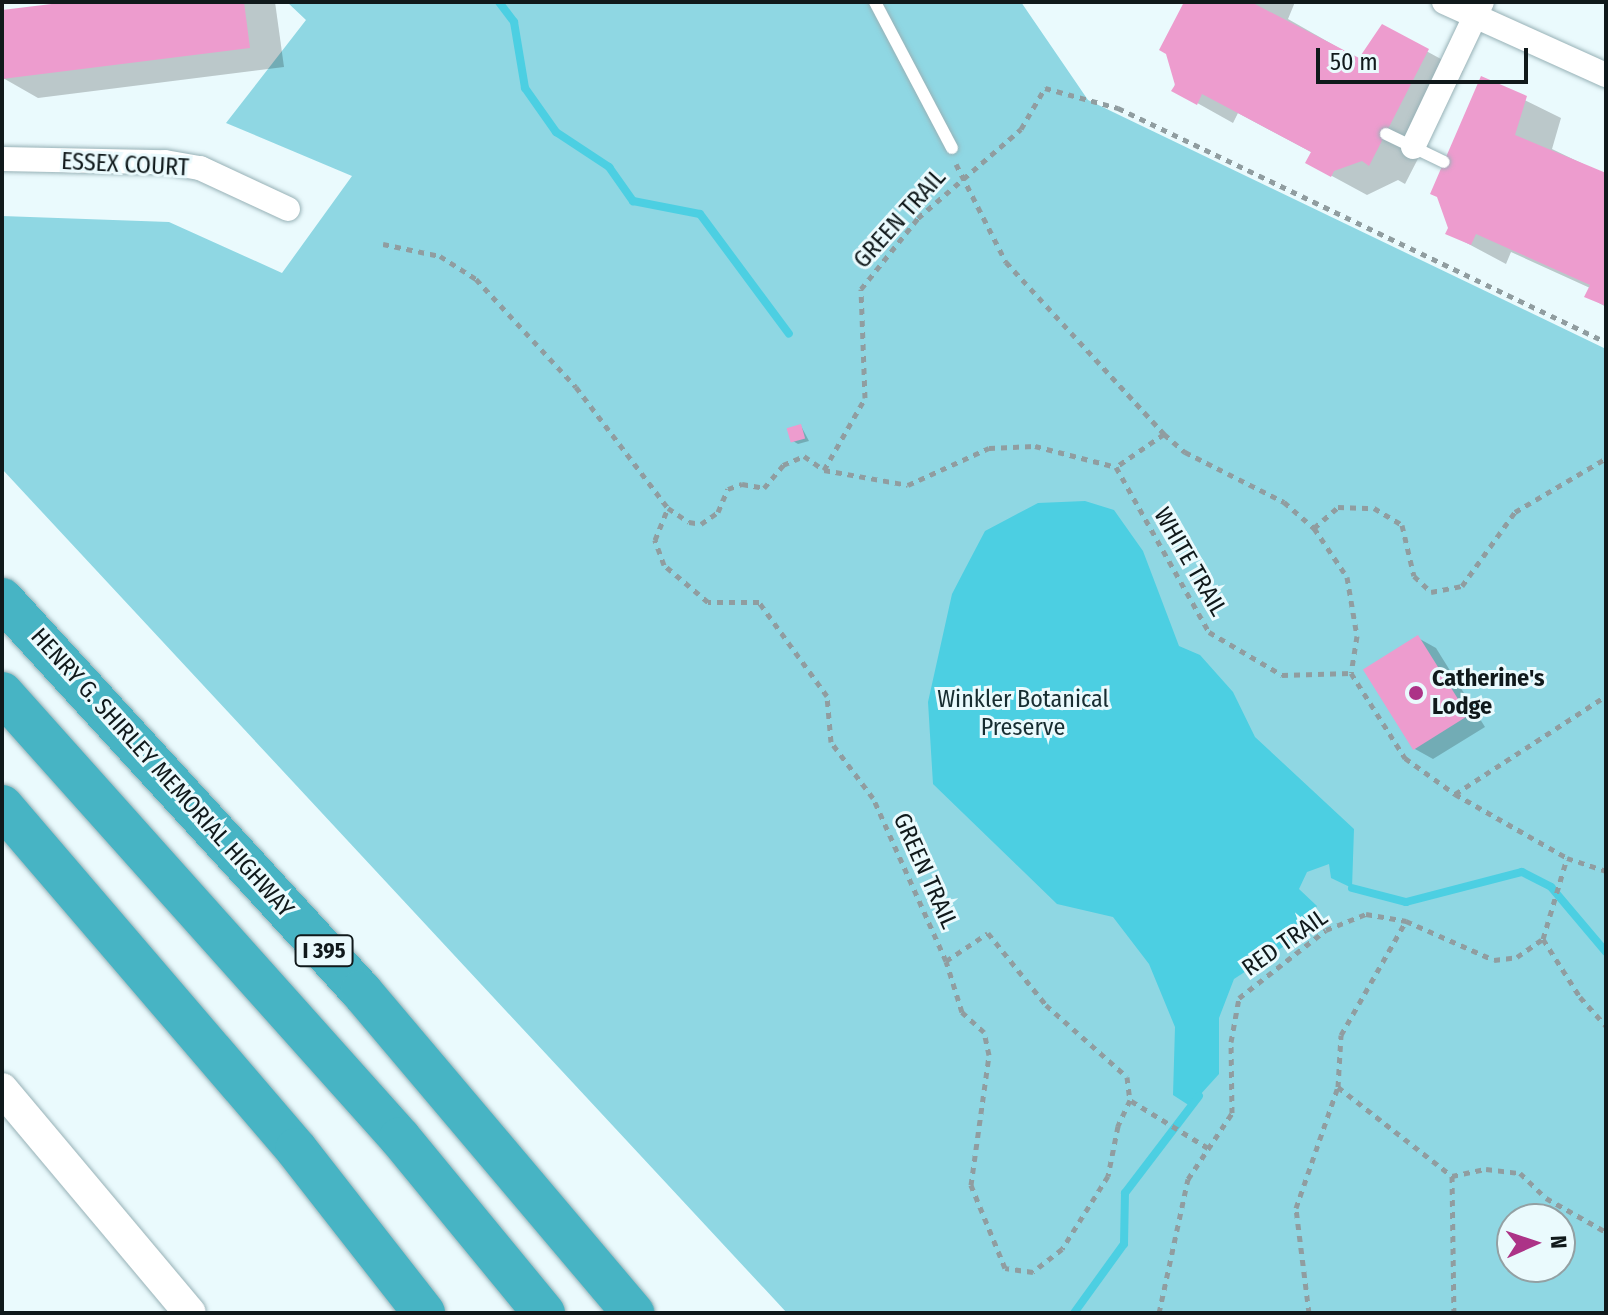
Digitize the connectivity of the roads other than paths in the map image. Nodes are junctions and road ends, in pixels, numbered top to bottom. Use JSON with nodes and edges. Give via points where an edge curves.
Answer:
{"nodes":[{"id":1,"x":875,"y":2,"type":"edge"},
{"id":2,"x":1444,"y":2,"type":"edge"},
{"id":3,"x":1479,"y":10,"type":"edge"},
{"id":4,"x":1606,"y":75,"type":"edge"},
{"id":5,"x":1386,"y":134,"type":"dead end"},
{"id":6,"x":1413,"y":147,"type":"junction"},
{"id":7,"x":952,"y":148,"type":"road end"},
{"id":8,"x":2,"y":159,"type":"edge"},
{"id":9,"x":1444,"y":162,"type":"dead end"},
{"id":10,"x":288,"y":209,"type":"dead end"},
{"id":11,"x":2,"y":599,"type":"edge"},
{"id":12,"x":2,"y":693,"type":"edge"},
{"id":13,"x":2,"y":806,"type":"edge"},
{"id":14,"x":107,"y":806,"type":"junction"},
{"id":15,"x":2,"y":1089,"type":"edge"},
{"id":16,"x":190,"y":1313,"type":"edge"},
{"id":17,"x":424,"y":1313,"type":"edge"},
{"id":18,"x":505,"y":1313,"type":"edge"},
{"id":19,"x":544,"y":1313,"type":"edge"},
{"id":20,"x":633,"y":1313,"type":"edge"}],
"edges":[{"from":1,"to":7,"type":"lane"},
{"from":2,"to":3,"type":"street"},
{"from":3,"to":4,"type":"street"},
{"from":3,"to":6,"type":"street"},
{"from":5,"to":6,"type":"lane"},
{"from":6,"to":9,"type":"lane"},
{"from":8,"to":10,"type":"street","name":"ESSEX COURT","via":[[188,166],[236,182]]},
{"from":11,"to":20,"type":"highway","name":"HENRY G. SHIRLEY MEMORIAL HIGHWAY","number":"I 395","via":[[361,991]]},
{"from":12,"to":14,"type":"highway"},
{"from":13,"to":17,"type":"highway","via":[[296,1149]]},
{"from":14,"to":18,"type":"highway"},
{"from":14,"to":19,"type":"highway","via":[[400,1138]]},
{"from":15,"to":16,"type":"main road"}]}
